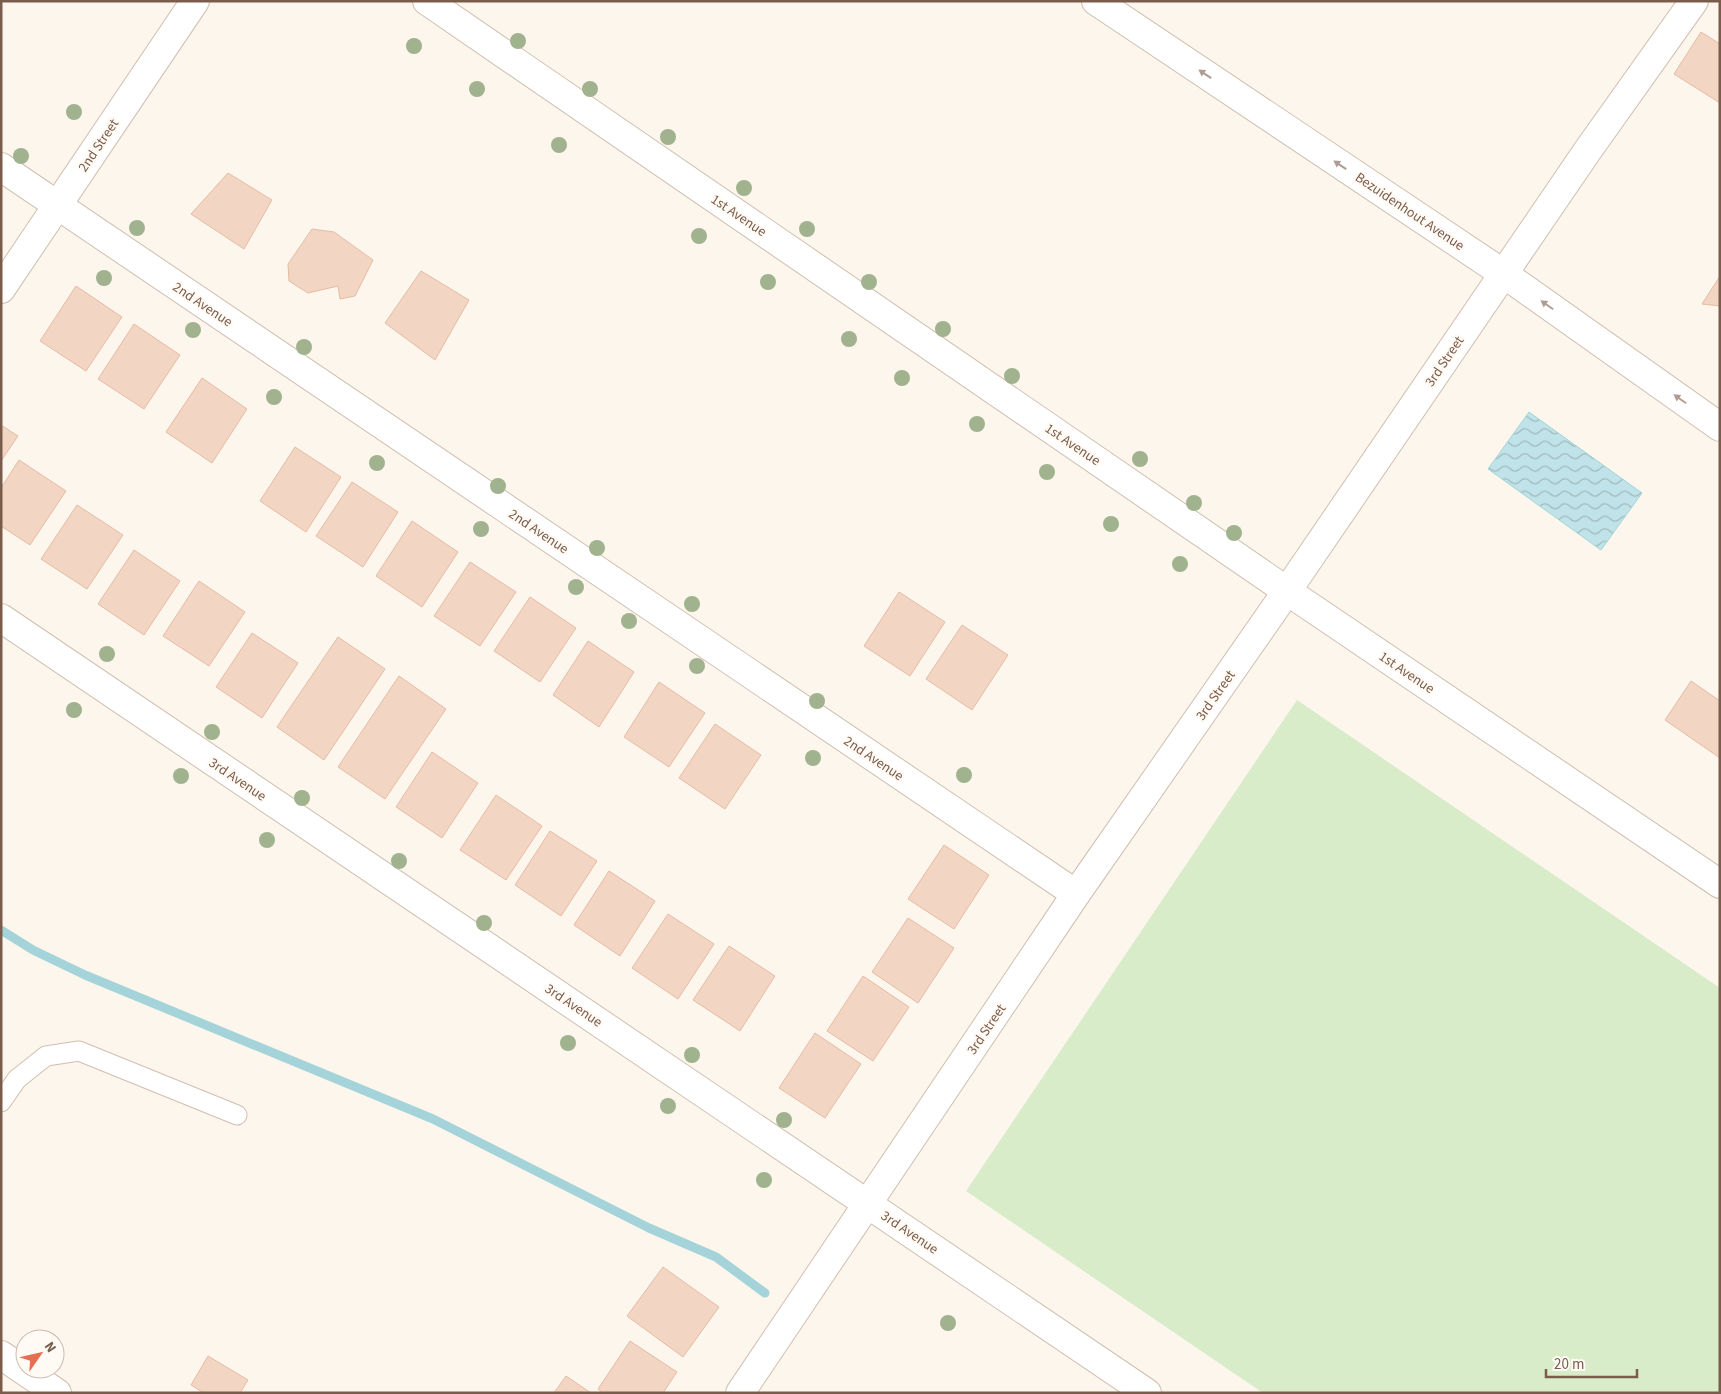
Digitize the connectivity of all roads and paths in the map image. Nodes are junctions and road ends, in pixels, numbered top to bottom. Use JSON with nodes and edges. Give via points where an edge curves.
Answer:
{"nodes":[{"id":1,"x":195,"y":1,"type":"edge"},
{"id":2,"x":428,"y":1,"type":"edge"},
{"id":3,"x":1096,"y":1,"type":"edge"},
{"id":4,"x":1694,"y":1,"type":"edge"},
{"id":5,"x":1,"y":167,"type":"edge"},
{"id":6,"x":58,"y":206,"type":"junction"},
{"id":7,"x":1504,"y":274,"type":"junction"},
{"id":8,"x":1,"y":288,"type":"edge"},
{"id":9,"x":1720,"y":427,"type":"edge"},
{"id":10,"x":1287,"y":591,"type":"junction"},
{"id":11,"x":1,"y":618,"type":"edge"},
{"id":12,"x":1720,"y":884,"type":"edge"},
{"id":13,"x":1076,"y":894,"type":"junction"},
{"id":14,"x":1,"y":1102,"type":"edge"},
{"id":15,"x":238,"y":1116,"type":"dead end"},
{"id":16,"x":869,"y":1204,"type":"junction"},
{"id":17,"x":1,"y":1355,"type":"edge"},
{"id":18,"x":57,"y":1393,"type":"edge"},
{"id":19,"x":740,"y":1393,"type":"edge"},
{"id":20,"x":1147,"y":1393,"type":"edge"}],
"edges":[{"from":1,"to":6,"type":"street","name":"2nd Street"},
{"from":2,"to":10,"type":"street","name":"1st Avenue"},
{"from":7,"to":3,"type":"street","name":"Bezuidenhout Avenue","one_way":true},
{"from":4,"to":7,"type":"street","name":"3rd Street"},
{"from":5,"to":6,"type":"street","name":"2nd Avenue"},
{"from":6,"to":8,"type":"street","name":"2nd Street"},
{"from":6,"to":13,"type":"street","name":"2nd Avenue"},
{"from":9,"to":7,"type":"street","name":"Bezuidenhout Avenue","one_way":true},
{"from":7,"to":10,"type":"street","name":"3rd Street"},
{"from":10,"to":12,"type":"street","name":"1st Avenue"},
{"from":10,"to":13,"type":"street","name":"3rd Street"},
{"from":11,"to":16,"type":"street","name":"3rd Avenue"},
{"from":13,"to":16,"type":"street","name":"3rd Street"},
{"from":14,"to":15,"type":"lane","via":[[17,1079],[46,1056],[79,1051]]},
{"from":16,"to":19,"type":"street","name":"3rd Street"},
{"from":16,"to":20,"type":"street","name":"3rd Avenue"},
{"from":17,"to":18,"type":"street"}]}
